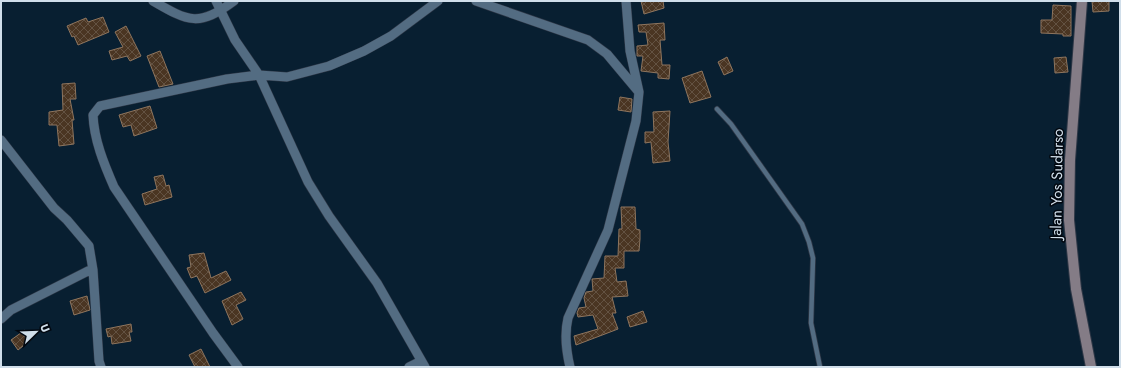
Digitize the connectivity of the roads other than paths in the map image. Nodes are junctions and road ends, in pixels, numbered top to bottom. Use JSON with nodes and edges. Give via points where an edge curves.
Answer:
{"nodes":[{"id":1,"x":153,"y":1,"type":"edge"},
{"id":2,"x":216,"y":1,"type":"edge"},
{"id":3,"x":234,"y":1,"type":"edge"},
{"id":4,"x":438,"y":1,"type":"edge"},
{"id":5,"x":476,"y":1,"type":"edge"},
{"id":6,"x":626,"y":1,"type":"edge"},
{"id":7,"x":1082,"y":1,"type":"edge"},
{"id":8,"x":221,"y":11,"type":"junction"},
{"id":9,"x":259,"y":76,"type":"junction"},
{"id":10,"x":639,"y":92,"type":"junction"},
{"id":11,"x":717,"y":110,"type":"dead end"},
{"id":12,"x":1,"y":140,"type":"edge"},
{"id":13,"x":93,"y":270,"type":"junction"},
{"id":14,"x":1,"y":319,"type":"edge"},
{"id":15,"x":423,"y":364,"type":"edge"},
{"id":16,"x":101,"y":367,"type":"edge"},
{"id":17,"x":238,"y":367,"type":"edge"},
{"id":18,"x":409,"y":367,"type":"edge"},
{"id":19,"x":570,"y":367,"type":"edge"},
{"id":20,"x":820,"y":367,"type":"edge"},
{"id":21,"x":1091,"y":367,"type":"edge"}],
"edges":[{"from":1,"to":8,"type":"street","via":[[187,18],[205,19]]},
{"from":2,"to":8,"type":"street"},
{"from":3,"to":8,"type":"street"},
{"from":4,"to":9,"type":"street","via":[[391,36],[329,66],[287,77]]},
{"from":5,"to":10,"type":"street","via":[[588,40],[607,54]]},
{"from":6,"to":10,"type":"street","via":[[630,51]]},
{"from":7,"to":21,"type":"main road","name":"Jalan Yos Sudarso","via":[[1070,160],[1069,220],[1076,289]]},
{"from":8,"to":9,"type":"street","via":[[235,40]]},
{"from":9,"to":15,"type":"street","via":[[308,182],[377,284]]},
{"from":9,"to":17,"type":"street","via":[[227,79],[100,106],[93,115],[103,162],[114,187]]},
{"from":10,"to":19,"type":"street","via":[[636,121],[608,230],[568,318],[566,329]]},
{"from":11,"to":20,"type":"lane","via":[[731,124],[802,224],[810,242],[813,258],[811,323]]},
{"from":12,"to":13,"type":"street","via":[[54,208],[89,246]]},
{"from":13,"to":14,"type":"street","via":[[88,270],[11,310]]},
{"from":13,"to":16,"type":"street"},
{"from":15,"to":18,"type":"street"}]}
